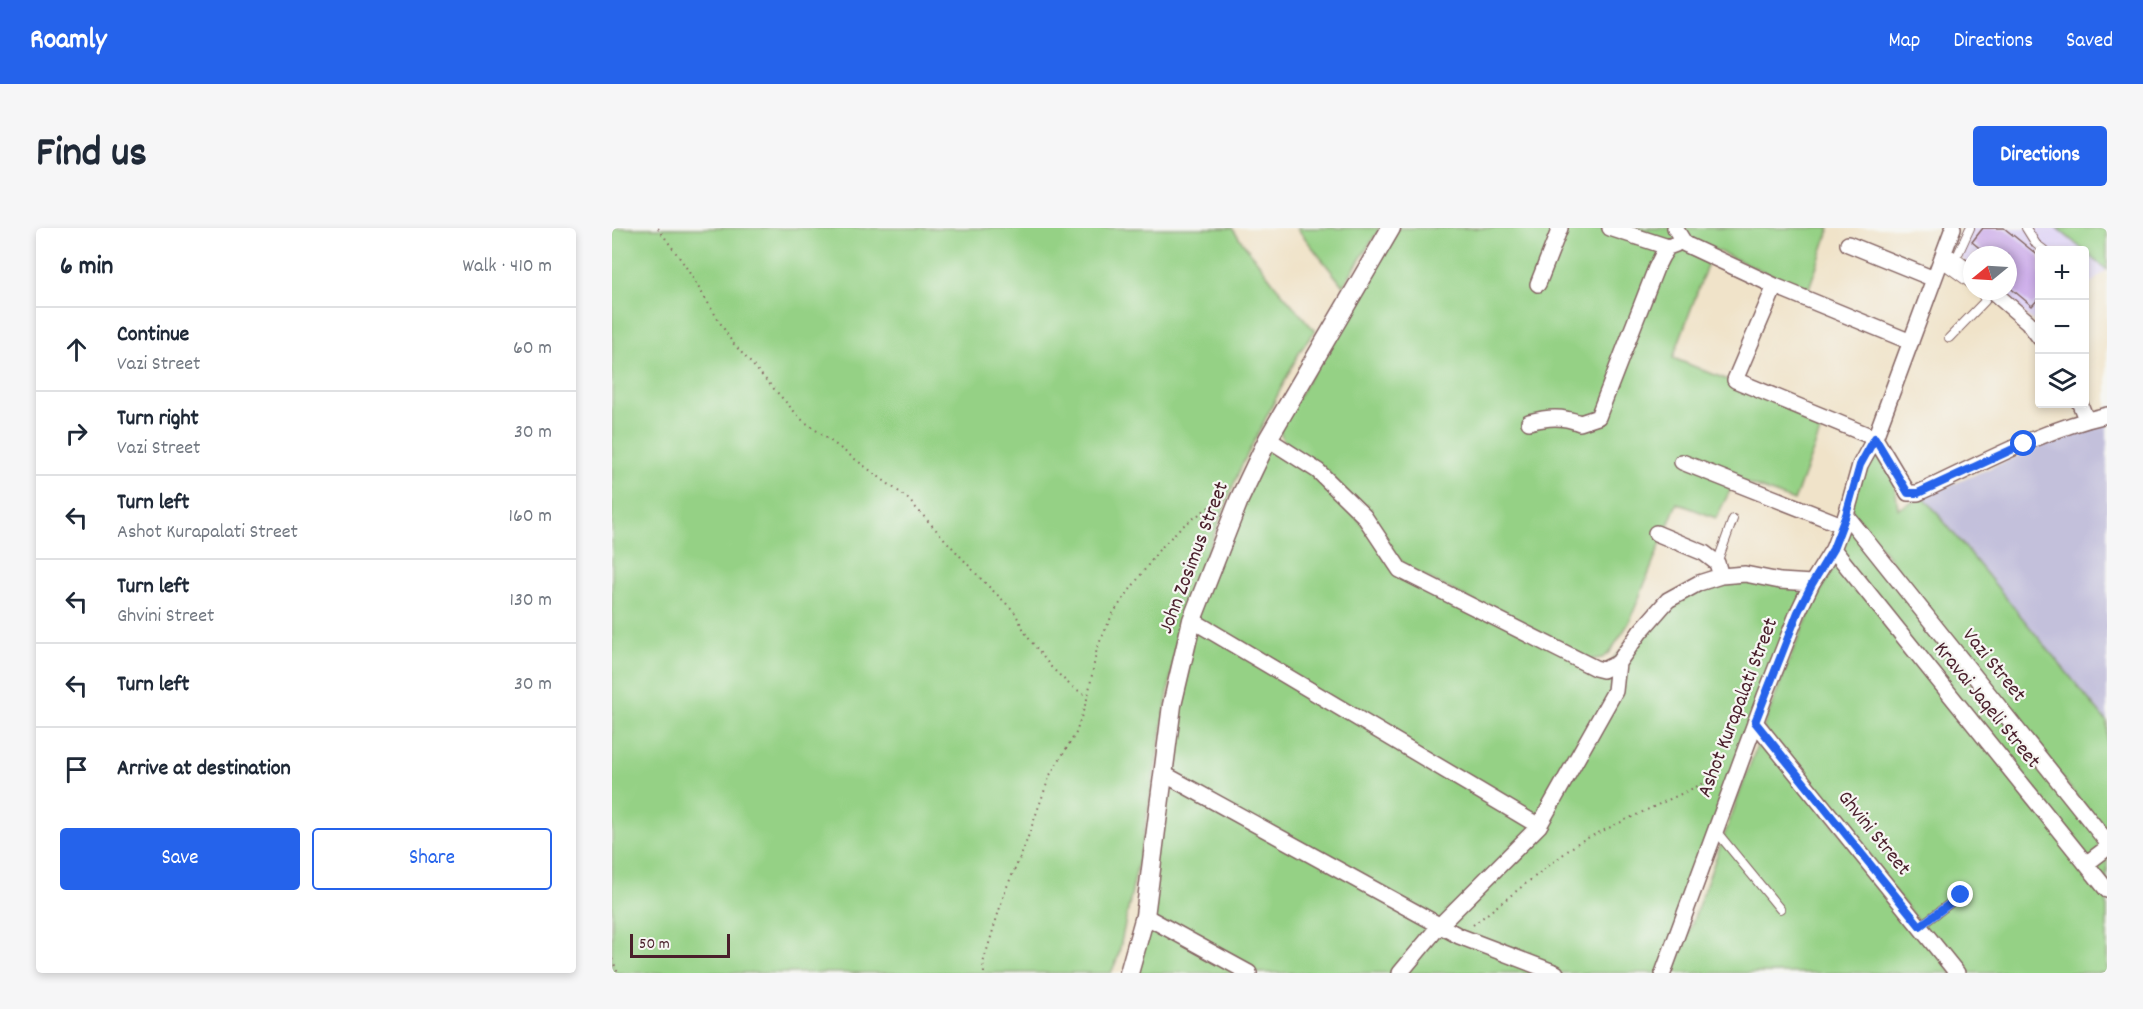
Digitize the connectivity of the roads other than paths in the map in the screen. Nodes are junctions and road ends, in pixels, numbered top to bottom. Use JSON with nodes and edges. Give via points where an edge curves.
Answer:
{"nodes":[{"id":1,"x":1391,"y":228,"type":"edge"},
{"id":2,"x":1560,"y":228,"type":"edge"},
{"id":3,"x":1610,"y":228,"type":"edge"},
{"id":4,"x":1674,"y":228,"type":"edge"},
{"id":5,"x":1953,"y":228,"type":"edge"},
{"id":6,"x":1970,"y":228,"type":"edge"},
{"id":7,"x":2026,"y":228,"type":"edge"},
{"id":8,"x":1685,"y":244,"type":"junction"},
{"id":9,"x":1848,"y":244,"type":"dead end"},
{"id":10,"x":2039,"y":246,"type":"edge"},
{"id":11,"x":1668,"y":247,"type":"junction"},
{"id":12,"x":1948,"y":256,"type":"junction"},
{"id":13,"x":1963,"y":267,"type":"edge"},
{"id":14,"x":1963,"y":274,"type":"edge"},
{"id":15,"x":1934,"y":279,"type":"junction"},
{"id":16,"x":1538,"y":284,"type":"dead end"},
{"id":17,"x":1775,"y":286,"type":"junction"},
{"id":18,"x":1985,"y":300,"type":"edge"},
{"id":19,"x":2002,"y":300,"type":"edge"},
{"id":20,"x":2035,"y":331,"type":"edge"},
{"id":21,"x":1949,"y":338,"type":"dead end"},
{"id":22,"x":1911,"y":342,"type":"junction"},
{"id":23,"x":2082,"y":408,"type":"edge"},
{"id":24,"x":2107,"y":415,"type":"edge"},
{"id":25,"x":2086,"y":419,"type":"junction"},
{"id":26,"x":1529,"y":422,"type":"dead end"},
{"id":27,"x":1875,"y":438,"type":"junction"},
{"id":28,"x":1268,"y":439,"type":"junction"},
{"id":29,"x":1682,"y":462,"type":"dead end"},
{"id":30,"x":1734,"y":519,"type":"dead end"},
{"id":31,"x":1844,"y":520,"type":"junction"},
{"id":32,"x":1656,"y":533,"type":"dead end"},
{"id":33,"x":1833,"y":549,"type":"junction"},
{"id":34,"x":1719,"y":569,"type":"junction"},
{"id":35,"x":1812,"y":584,"type":"junction"},
{"id":36,"x":1192,"y":620,"type":"junction"},
{"id":37,"x":1618,"y":663,"type":"junction"},
{"id":38,"x":1755,"y":722,"type":"junction"},
{"id":39,"x":1164,"y":774,"type":"junction"},
{"id":40,"x":1539,"y":826,"type":"junction"},
{"id":41,"x":1716,"y":830,"type":"junction"},
{"id":42,"x":2107,"y":842,"type":"edge"},
{"id":43,"x":2107,"y":848,"type":"edge"},
{"id":44,"x":2086,"y":864,"type":"junction"},
{"id":45,"x":2107,"y":890,"type":"edge"},
{"id":46,"x":1961,"y":895,"type":"dead end"},
{"id":47,"x":1780,"y":909,"type":"dead end"},
{"id":48,"x":1145,"y":916,"type":"junction"},
{"id":49,"x":1440,"y":926,"type":"junction"},
{"id":50,"x":1920,"y":926,"type":"junction"},
{"id":51,"x":1668,"y":970,"type":"edge"},
{"id":52,"x":1129,"y":973,"type":"edge"},
{"id":53,"x":1249,"y":973,"type":"edge"},
{"id":54,"x":1401,"y":973,"type":"edge"},
{"id":55,"x":1556,"y":973,"type":"edge"},
{"id":56,"x":1957,"y":973,"type":"edge"}],
"edges":[{"from":1,"to":28,"type":"street","name":"John Zosimus Street"},
{"from":2,"to":16,"type":"street"},
{"from":3,"to":11,"type":"street"},
{"from":4,"to":8,"type":"street"},
{"from":5,"to":12,"type":"street","name":"Ashot Kurapalati Street"},
{"from":6,"to":12,"type":"lane"},
{"from":7,"to":10,"type":"lane"},
{"from":8,"to":11,"type":"street"},
{"from":8,"to":17,"type":"street"},
{"from":9,"to":15,"type":"street"},
{"from":11,"to":26,"type":"street","via":[[1656,268],[1598,417],[1580,423],[1548,417]]},
{"from":12,"to":13,"type":"street"},
{"from":12,"to":14,"type":"lane"},
{"from":12,"to":15,"type":"street","name":"Ashot Kurapalati Street"},
{"from":15,"to":22,"type":"street","name":"Ashot Kurapalati Street"},
{"from":17,"to":22,"type":"street"},
{"from":17,"to":27,"type":"street","via":[[1735,380]]},
{"from":18,"to":21,"type":"lane"},
{"from":19,"to":20,"type":"street"},
{"from":22,"to":27,"type":"street","name":"Ashot Kurapalati Street"},
{"from":23,"to":25,"type":"street"},
{"from":24,"to":25,"type":"street"},
{"from":25,"to":27,"type":"street","via":[[1918,493],[1908,493]]},
{"from":27,"to":31,"type":"street","name":"Ashot Kurapalati Street","via":[[1860,465]]},
{"from":28,"to":36,"type":"street","name":"John Zosimus Street","via":[[1239,500]]},
{"from":28,"to":37,"type":"street","via":[[1318,471],[1364,516],[1400,570],[1595,668]]},
{"from":29,"to":31,"type":"street"},
{"from":30,"to":34,"type":"lane"},
{"from":31,"to":33,"type":"street","name":"Ashot Kurapalati Street"},
{"from":31,"to":42,"type":"street","name":"Vazi Street"},
{"from":32,"to":34,"type":"street","via":[[1704,552]]},
{"from":33,"to":35,"type":"street","name":"Ashot Kurapalati Street"},
{"from":33,"to":44,"type":"street","name":"Kravai Jaqeli Street"},
{"from":34,"to":35,"type":"street"},
{"from":34,"to":37,"type":"street","via":[[1668,600]]},
{"from":35,"to":38,"type":"street","name":"Ashot Kurapalati Street"},
{"from":36,"to":39,"type":"street","name":"John Zosimus Street","via":[[1172,705]]},
{"from":36,"to":40,"type":"street"},
{"from":37,"to":40,"type":"street","via":[[1615,691]]},
{"from":38,"to":41,"type":"street","name":"Ashot Kurapalati Street"},
{"from":38,"to":50,"type":"street","name":"Ghvini Street"},
{"from":39,"to":48,"type":"street","name":"John Zosimus Street"},
{"from":39,"to":49,"type":"street"},
{"from":40,"to":49,"type":"street"},
{"from":41,"to":47,"type":"lane"},
{"from":41,"to":51,"type":"street","name":"Ashot Kurapalati Street"},
{"from":43,"to":44,"type":"street"},
{"from":44,"to":45,"type":"street","name":"Kravai Jaqeli Street"},
{"from":46,"to":50,"type":"lane"},
{"from":48,"to":52,"type":"street","name":"John Zosimus Street"},
{"from":48,"to":53,"type":"street"},
{"from":49,"to":54,"type":"street"},
{"from":49,"to":55,"type":"street"},
{"from":50,"to":56,"type":"street","name":"Ghvini Street"}]}
